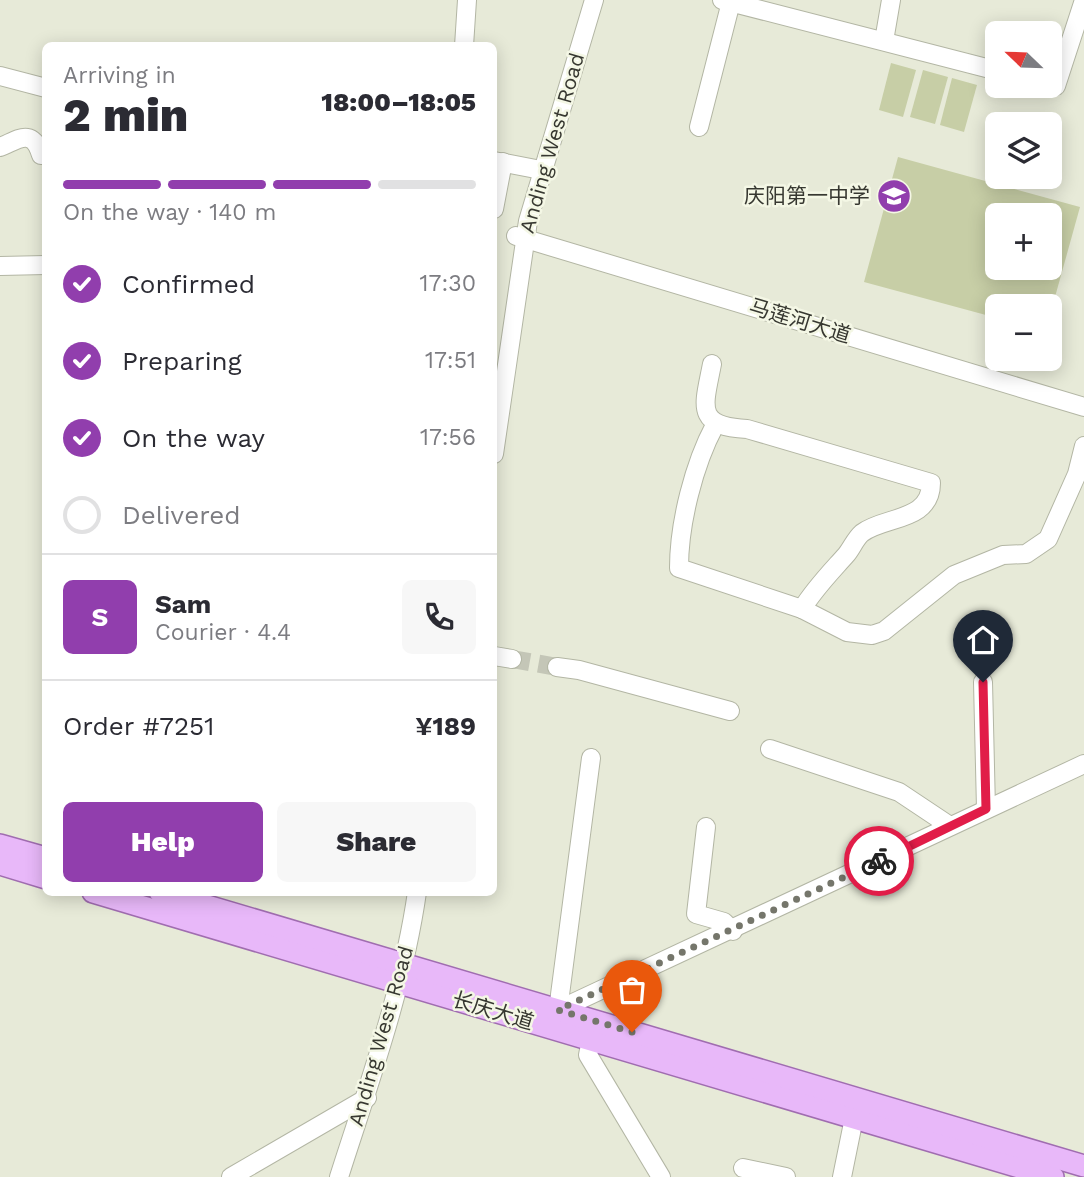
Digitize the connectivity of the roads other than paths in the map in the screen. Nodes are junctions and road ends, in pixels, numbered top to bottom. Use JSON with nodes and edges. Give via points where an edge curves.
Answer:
{"nodes":[{"id":1,"x":467,"y":0,"type":"edge"},
{"id":2,"x":584,"y":0,"type":"edge"},
{"id":3,"x":594,"y":0,"type":"edge"},
{"id":4,"x":891,"y":0,"type":"edge"},
{"id":5,"x":1084,"y":0,"type":"edge"},
{"id":6,"x":727,"y":1,"type":"edge"},
{"id":7,"x":782,"y":8,"type":"edge"},
{"id":8,"x":884,"y":41,"type":"junction"},
{"id":9,"x":464,"y":42,"type":"edge"},
{"id":10,"x":985,"y":68,"type":"edge"},
{"id":11,"x":1062,"y":68,"type":"edge"},
{"id":12,"x":0,"y":76,"type":"edge"},
{"id":13,"x":42,"y":87,"type":"edge"},
{"id":14,"x":699,"y":127,"type":"dead end"},
{"id":15,"x":0,"y":147,"type":"edge"},
{"id":16,"x":42,"y":155,"type":"edge"},
{"id":17,"x":498,"y":162,"type":"edge"},
{"id":18,"x":536,"y":169,"type":"junction"},
{"id":19,"x":522,"y":232,"type":"junction"},
{"id":20,"x":42,"y":265,"type":"edge"},
{"id":21,"x":0,"y":266,"type":"edge"},
{"id":22,"x":712,"y":364,"type":"dead end"},
{"id":23,"x":497,"y":387,"type":"edge"},
{"id":24,"x":1084,"y":396,"type":"edge"},
{"id":25,"x":1084,"y":407,"type":"edge"},
{"id":26,"x":715,"y":425,"type":"junction"},
{"id":27,"x":1084,"y":446,"type":"edge"},
{"id":28,"x":802,"y":609,"type":"junction"},
{"id":29,"x":497,"y":656,"type":"edge"},
{"id":30,"x":512,"y":659,"type":"tunnel mouth"},
{"id":31,"x":557,"y":667,"type":"tunnel mouth"},
{"id":32,"x":983,"y":682,"type":"dead end"},
{"id":33,"x":730,"y":711,"type":"dead end"},
{"id":34,"x":770,"y":749,"type":"dead end"},
{"id":35,"x":591,"y":758,"type":"dead end"},
{"id":36,"x":1084,"y":764,"type":"edge"},
{"id":37,"x":986,"y":809,"type":"junction"},
{"id":38,"x":950,"y":826,"type":"junction"},
{"id":39,"x":706,"y":827,"type":"dead end"},
{"id":40,"x":0,"y":845,"type":"edge"},
{"id":41,"x":42,"y":857,"type":"edge"},
{"id":42,"x":0,"y":864,"type":"edge"},
{"id":43,"x":42,"y":877,"type":"edge"},
{"id":44,"x":108,"y":896,"type":"edge"},
{"id":45,"x":172,"y":896,"type":"edge"},
{"id":46,"x":418,"y":899,"type":"edge"},
{"id":47,"x":733,"y":931,"type":"junction"},
{"id":48,"x":406,"y":975,"type":"junction"},
{"id":49,"x":558,"y":1010,"type":"junction"},
{"id":50,"x":591,"y":1040,"type":"junction"},
{"id":51,"x":370,"y":1096,"type":"junction"},
{"id":52,"x":855,"y":1118,"type":"junction"},
{"id":53,"x":1084,"y":1166,"type":"edge"},
{"id":54,"x":743,"y":1168,"type":"dead end"},
{"id":55,"x":231,"y":1177,"type":"edge"},
{"id":56,"x":339,"y":1177,"type":"edge"},
{"id":57,"x":349,"y":1177,"type":"edge"},
{"id":58,"x":662,"y":1177,"type":"edge"},
{"id":59,"x":784,"y":1177,"type":"edge"},
{"id":60,"x":842,"y":1177,"type":"edge"},
{"id":61,"x":1054,"y":1177,"type":"edge"}],
"edges":[{"from":1,"to":9,"type":"street"},
{"from":2,"to":18,"type":"street","name":"Anding West Road"},
{"from":3,"to":18,"type":"street","name":"Anding West Road"},
{"from":4,"to":8,"type":"street"},
{"from":5,"to":11,"type":"street"},
{"from":6,"to":7,"type":"street"},
{"from":6,"to":14,"type":"street"},
{"from":7,"to":8,"type":"street"},
{"from":8,"to":10,"type":"street"},
{"from":12,"to":13,"type":"street"},
{"from":15,"to":16,"type":"street","via":[[24,137],[36,143]]},
{"from":17,"to":18,"type":"street"},
{"from":18,"to":19,"type":"street","name":"Anding West Road"},
{"from":19,"to":23,"type":"street","name":"Anding West Road"},
{"from":19,"to":24,"type":"street","name":"马莲河大道"},
{"from":19,"to":25,"type":"street","name":"马莲河大道"},
{"from":20,"to":21,"type":"street"},
{"from":22,"to":26,"type":"street","via":[[705,402],[706,416]]},
{"from":26,"to":28,"type":"street","via":[[689,491],[679,568]]},
{"from":26,"to":28,"type":"street","via":[[747,429],[931,483],[923,506],[864,532],[817,584]]},
{"from":27,"to":28,"type":"street","via":[[1063,509],[1048,538],[1037,548],[1026,554],[1003,555],[954,575],[884,631],[872,635],[847,632]]},
{"from":29,"to":30,"type":"street"},
{"from":31,"to":33,"type":"street"},
{"from":32,"to":37,"type":"street"},
{"from":34,"to":38,"type":"street","via":[[899,792]]},
{"from":35,"to":49,"type":"street"},
{"from":36,"to":37,"type":"street"},
{"from":37,"to":38,"type":"street"},
{"from":38,"to":47,"type":"street"},
{"from":39,"to":47,"type":"street","via":[[696,914],[724,922]]},
{"from":40,"to":41,"type":"main road"},
{"from":42,"to":43,"type":"main road"},
{"from":44,"to":48,"type":"main road","name":"长庆大道"},
{"from":45,"to":48,"type":"main road","name":"长庆大道"},
{"from":46,"to":48,"type":"street","name":"Anding West Road"},
{"from":47,"to":49,"type":"street"},
{"from":48,"to":49,"type":"main road","name":"长庆大道"},
{"from":48,"to":50,"type":"main road","name":"长庆大道"},
{"from":48,"to":51,"type":"street","name":"Anding West Road"},
{"from":49,"to":53,"type":"main road","name":"长庆大道"},
{"from":50,"to":52,"type":"main road","name":"长庆大道"},
{"from":50,"to":58,"type":"street","via":[[588,1055]]},
{"from":51,"to":55,"type":"street"},
{"from":51,"to":56,"type":"street","name":"Anding West Road"},
{"from":51,"to":57,"type":"street","name":"Anding West Road"},
{"from":52,"to":60,"type":"street"},
{"from":52,"to":61,"type":"main road","name":"长庆大道"},
{"from":54,"to":59,"type":"street"}]}
